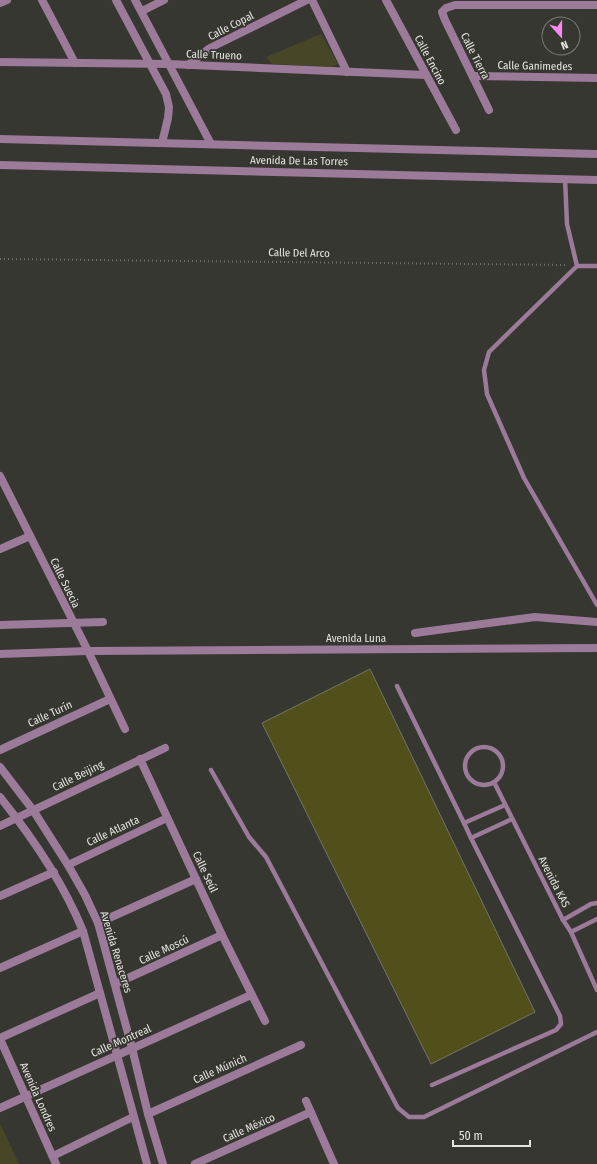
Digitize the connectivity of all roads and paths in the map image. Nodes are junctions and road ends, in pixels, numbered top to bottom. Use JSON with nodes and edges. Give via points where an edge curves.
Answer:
{"nodes":[{"id":1,"x":7,"y":0,"type":"edge"},
{"id":2,"x":42,"y":0,"type":"edge"},
{"id":3,"x":116,"y":0,"type":"edge"},
{"id":4,"x":135,"y":0,"type":"edge"},
{"id":5,"x":164,"y":0,"type":"edge"},
{"id":6,"x":307,"y":0,"type":"edge"},
{"id":7,"x":312,"y":0,"type":"edge"},
{"id":8,"x":386,"y":0,"type":"edge"},
{"id":9,"x":0,"y":3,"type":"edge"},
{"id":10,"x":597,"y":5,"type":"edge"},
{"id":11,"x":142,"y":12,"type":"junction"},
{"id":12,"x":0,"y":62,"type":"edge"},
{"id":13,"x":75,"y":63,"type":"junction"},
{"id":14,"x":150,"y":64,"type":"junction"},
{"id":15,"x":169,"y":64,"type":"junction"},
{"id":16,"x":188,"y":65,"type":"junction"},
{"id":17,"x":347,"y":72,"type":"junction"},
{"id":18,"x":426,"y":75,"type":"junction"},
{"id":19,"x":473,"y":76,"type":"junction"},
{"id":20,"x":597,"y":78,"type":"edge"},
{"id":21,"x":489,"y":110,"type":"dead end"},
{"id":22,"x":456,"y":130,"type":"dead end"},
{"id":23,"x":0,"y":139,"type":"edge"},
{"id":24,"x":162,"y":143,"type":"junction"},
{"id":25,"x":211,"y":144,"type":"junction"},
{"id":26,"x":597,"y":154,"type":"edge"},
{"id":27,"x":0,"y":165,"type":"edge"},
{"id":28,"x":565,"y":179,"type":"junction"},
{"id":29,"x":597,"y":180,"type":"edge"},
{"id":30,"x":0,"y":259,"type":"edge"},
{"id":31,"x":577,"y":266,"type":"junction"},
{"id":32,"x":597,"y":266,"type":"edge"},
{"id":33,"x":0,"y":476,"type":"edge"},
{"id":34,"x":30,"y":536,"type":"junction"},
{"id":35,"x":0,"y":549,"type":"edge"},
{"id":36,"x":597,"y":605,"type":"edge"},
{"id":37,"x":103,"y":622,"type":"dead end"},
{"id":38,"x":597,"y":622,"type":"edge"},
{"id":39,"x":0,"y":624,"type":"edge"},
{"id":40,"x":73,"y":624,"type":"junction"},
{"id":41,"x":415,"y":633,"type":"dead end"},
{"id":42,"x":597,"y":648,"type":"edge"},
{"id":43,"x":88,"y":651,"type":"junction"},
{"id":44,"x":0,"y":654,"type":"edge"},
{"id":45,"x":397,"y":686,"type":"dead end"},
{"id":46,"x":110,"y":699,"type":"junction"},
{"id":47,"x":125,"y":729,"type":"dead end"},
{"id":48,"x":165,"y":748,"type":"dead end"},
{"id":49,"x":0,"y":750,"type":"edge"},
{"id":50,"x":140,"y":759,"type":"junction"},
{"id":51,"x":0,"y":767,"type":"edge"},
{"id":52,"x":211,"y":770,"type":"dead end"},
{"id":53,"x":494,"y":782,"type":"junction"},
{"id":54,"x":0,"y":797,"type":"edge"},
{"id":55,"x":505,"y":805,"type":"junction"},
{"id":56,"x":33,"y":810,"type":"junction"},
{"id":57,"x":17,"y":818,"type":"junction"},
{"id":58,"x":167,"y":818,"type":"junction"},
{"id":59,"x":512,"y":819,"type":"junction"},
{"id":60,"x":464,"y":823,"type":"junction"},
{"id":61,"x":0,"y":826,"type":"edge"},
{"id":62,"x":471,"y":838,"type":"junction"},
{"id":63,"x":68,"y":864,"type":"junction"},
{"id":64,"x":54,"y":872,"type":"junction"},
{"id":65,"x":196,"y":879,"type":"junction"},
{"id":66,"x":0,"y":896,"type":"edge"},
{"id":67,"x":597,"y":903,"type":"edge"},
{"id":68,"x":597,"y":919,"type":"edge"},
{"id":69,"x":563,"y":920,"type":"junction"},
{"id":70,"x":98,"y":923,"type":"junction"},
{"id":71,"x":83,"y":931,"type":"junction"},
{"id":72,"x":571,"y":932,"type":"junction"},
{"id":73,"x":222,"y":935,"type":"junction"},
{"id":74,"x":0,"y":968,"type":"edge"},
{"id":75,"x":115,"y":984,"type":"junction"},
{"id":76,"x":597,"y":990,"type":"edge"},
{"id":77,"x":100,"y":993,"type":"junction"},
{"id":78,"x":251,"y":995,"type":"junction"},
{"id":79,"x":264,"y":1021,"type":"dead end"},
{"id":80,"x":597,"y":1032,"type":"edge"},
{"id":81,"x":0,"y":1038,"type":"edge"},
{"id":82,"x":300,"y":1045,"type":"dead end"},
{"id":83,"x":132,"y":1048,"type":"junction"},
{"id":84,"x":116,"y":1055,"type":"junction"},
{"id":85,"x":432,"y":1084,"type":"dead end"},
{"id":86,"x":25,"y":1097,"type":"junction"},
{"id":87,"x":306,"y":1102,"type":"dead end"},
{"id":88,"x":0,"y":1108,"type":"edge"},
{"id":89,"x":311,"y":1112,"type":"junction"},
{"id":90,"x":148,"y":1114,"type":"junction"},
{"id":91,"x":133,"y":1117,"type":"junction"},
{"id":92,"x":53,"y":1156,"type":"junction"},
{"id":93,"x":56,"y":1164,"type":"edge"},
{"id":94,"x":147,"y":1164,"type":"edge"},
{"id":95,"x":163,"y":1164,"type":"edge"},
{"id":96,"x":195,"y":1164,"type":"edge"},
{"id":97,"x":334,"y":1164,"type":"edge"}],
"edges":[{"from":1,"to":9,"type":"street"},
{"from":2,"to":13,"type":"street"},
{"from":3,"to":14,"type":"street"},
{"from":4,"to":11,"type":"street"},
{"from":5,"to":11,"type":"street"},
{"from":6,"to":16,"type":"street","name":"Calle Copal","via":[[210,48]]},
{"from":7,"to":17,"type":"street"},
{"from":8,"to":18,"type":"street","name":"Calle Encino"},
{"from":10,"to":19,"type":"street","name":"Calle Tierra","via":[[455,5],[446,8],[442,12],[445,20]]},
{"from":11,"to":15,"type":"street"},
{"from":12,"to":13,"type":"street","name":"Calle Trueno"},
{"from":13,"to":14,"type":"street","name":"Calle Trueno"},
{"from":14,"to":15,"type":"street","name":"Calle Trueno"},
{"from":14,"to":24,"type":"street","via":[[166,94],[169,107]]},
{"from":15,"to":16,"type":"street","name":"Calle Trueno"},
{"from":15,"to":25,"type":"street"},
{"from":16,"to":17,"type":"street","name":"Calle Trueno"},
{"from":17,"to":18,"type":"street","name":"Calle Trueno"},
{"from":18,"to":22,"type":"street","name":"Calle Encino"},
{"from":19,"to":20,"type":"street","name":"Calle Ganimedes"},
{"from":19,"to":21,"type":"street","name":"Calle Tierra"},
{"from":23,"to":24,"type":"street","name":"Avenida De Las Torres"},
{"from":24,"to":25,"type":"street","name":"Avenida De Las Torres"},
{"from":25,"to":26,"type":"street","name":"Avenida De Las Torres"},
{"from":27,"to":28,"type":"street","name":"Avenida De Las Torres"},
{"from":28,"to":29,"type":"street","name":"Avenida De Las Torres"},
{"from":28,"to":31,"type":"lane","via":[[567,224]]},
{"from":30,"to":31,"type":"path","name":"Calle Del Arco"},
{"from":31,"to":32,"type":"lane"},
{"from":31,"to":36,"type":"lane","via":[[489,352],[484,370],[487,394],[524,478]]},
{"from":33,"to":34,"type":"street","name":"Calle Suecia"},
{"from":34,"to":35,"type":"street"},
{"from":34,"to":40,"type":"street","name":"Calle Suecia"},
{"from":37,"to":40,"type":"street"},
{"from":38,"to":41,"type":"street","via":[[535,617]]},
{"from":39,"to":40,"type":"street"},
{"from":40,"to":43,"type":"street","name":"Calle Suecia"},
{"from":42,"to":43,"type":"street","name":"Avenida Luna"},
{"from":43,"to":44,"type":"street","name":"Avenida Luna"},
{"from":43,"to":46,"type":"street","name":"Calle Suecia"},
{"from":45,"to":60,"type":"lane"},
{"from":46,"to":47,"type":"street","name":"Calle Suecia"},
{"from":46,"to":49,"type":"street","name":"Calle Turín"},
{"from":48,"to":50,"type":"street","name":"Calle Beijing"},
{"from":50,"to":56,"type":"street","name":"Calle Beijing"},
{"from":50,"to":58,"type":"street","name":"Calle Seúl"},
{"from":51,"to":56,"type":"street","name":"Avenida Renaceres"},
{"from":52,"to":80,"type":"lane","via":[[249,837],[266,858],[398,1108],[409,1117],[424,1117]]},
{"from":53,"to":53,"type":"lane","via":[[481,785],[469,778],[464,766],[469,754],[480,747],[494,749],[502,759],[502,772]]},
{"from":53,"to":55,"type":"lane","name":"Avenida KAS"},
{"from":54,"to":57,"type":"street"},
{"from":55,"to":59,"type":"lane","name":"Avenida KAS"},
{"from":55,"to":60,"type":"lane"},
{"from":56,"to":57,"type":"street","name":"Calle Beijing"},
{"from":56,"to":63,"type":"street","name":"Avenida Renaceres"},
{"from":57,"to":61,"type":"street","name":"Calle Beijing"},
{"from":57,"to":64,"type":"street"},
{"from":58,"to":63,"type":"street","name":"Calle Atlanta"},
{"from":58,"to":65,"type":"street","name":"Calle Seúl"},
{"from":59,"to":62,"type":"lane"},
{"from":59,"to":69,"type":"lane","name":"Avenida KAS"},
{"from":60,"to":62,"type":"lane"},
{"from":62,"to":85,"type":"lane","via":[[560,1016],[561,1024],[556,1030]]},
{"from":63,"to":70,"type":"street","name":"Avenida Renaceres"},
{"from":64,"to":66,"type":"street"},
{"from":64,"to":71,"type":"street"},
{"from":65,"to":70,"type":"street"},
{"from":65,"to":73,"type":"street","name":"Calle Seúl"},
{"from":67,"to":69,"type":"lane"},
{"from":68,"to":72,"type":"lane"},
{"from":69,"to":72,"type":"lane","name":"Avenida KAS"},
{"from":70,"to":75,"type":"street","name":"Avenida Renaceres"},
{"from":71,"to":74,"type":"street"},
{"from":71,"to":77,"type":"street"},
{"from":72,"to":76,"type":"lane","name":"Avenida KAS"},
{"from":73,"to":75,"type":"street","name":"Calle Moscú"},
{"from":73,"to":78,"type":"street","name":"Calle Seúl"},
{"from":75,"to":83,"type":"street","name":"Avenida Renaceres"},
{"from":77,"to":81,"type":"street"},
{"from":77,"to":84,"type":"street"},
{"from":78,"to":79,"type":"street","name":"Calle Seúl"},
{"from":78,"to":83,"type":"street","name":"Calle Montreal"},
{"from":81,"to":86,"type":"street","name":"Avenida Londres"},
{"from":82,"to":90,"type":"street","name":"Calle Múnich"},
{"from":83,"to":84,"type":"street","name":"Calle Montreal"},
{"from":83,"to":90,"type":"street","name":"Avenida Renaceres"},
{"from":84,"to":86,"type":"street","name":"Calle Montreal"},
{"from":84,"to":91,"type":"street"},
{"from":86,"to":88,"type":"street","name":"Calle Montreal"},
{"from":86,"to":92,"type":"street","name":"Avenida Londres"},
{"from":87,"to":89,"type":"street"},
{"from":89,"to":96,"type":"street","name":"Calle México"},
{"from":89,"to":97,"type":"street"},
{"from":90,"to":95,"type":"street","name":"Avenida Renaceres"},
{"from":91,"to":92,"type":"street"},
{"from":91,"to":94,"type":"street"},
{"from":92,"to":93,"type":"street","name":"Avenida Londres"}]}
